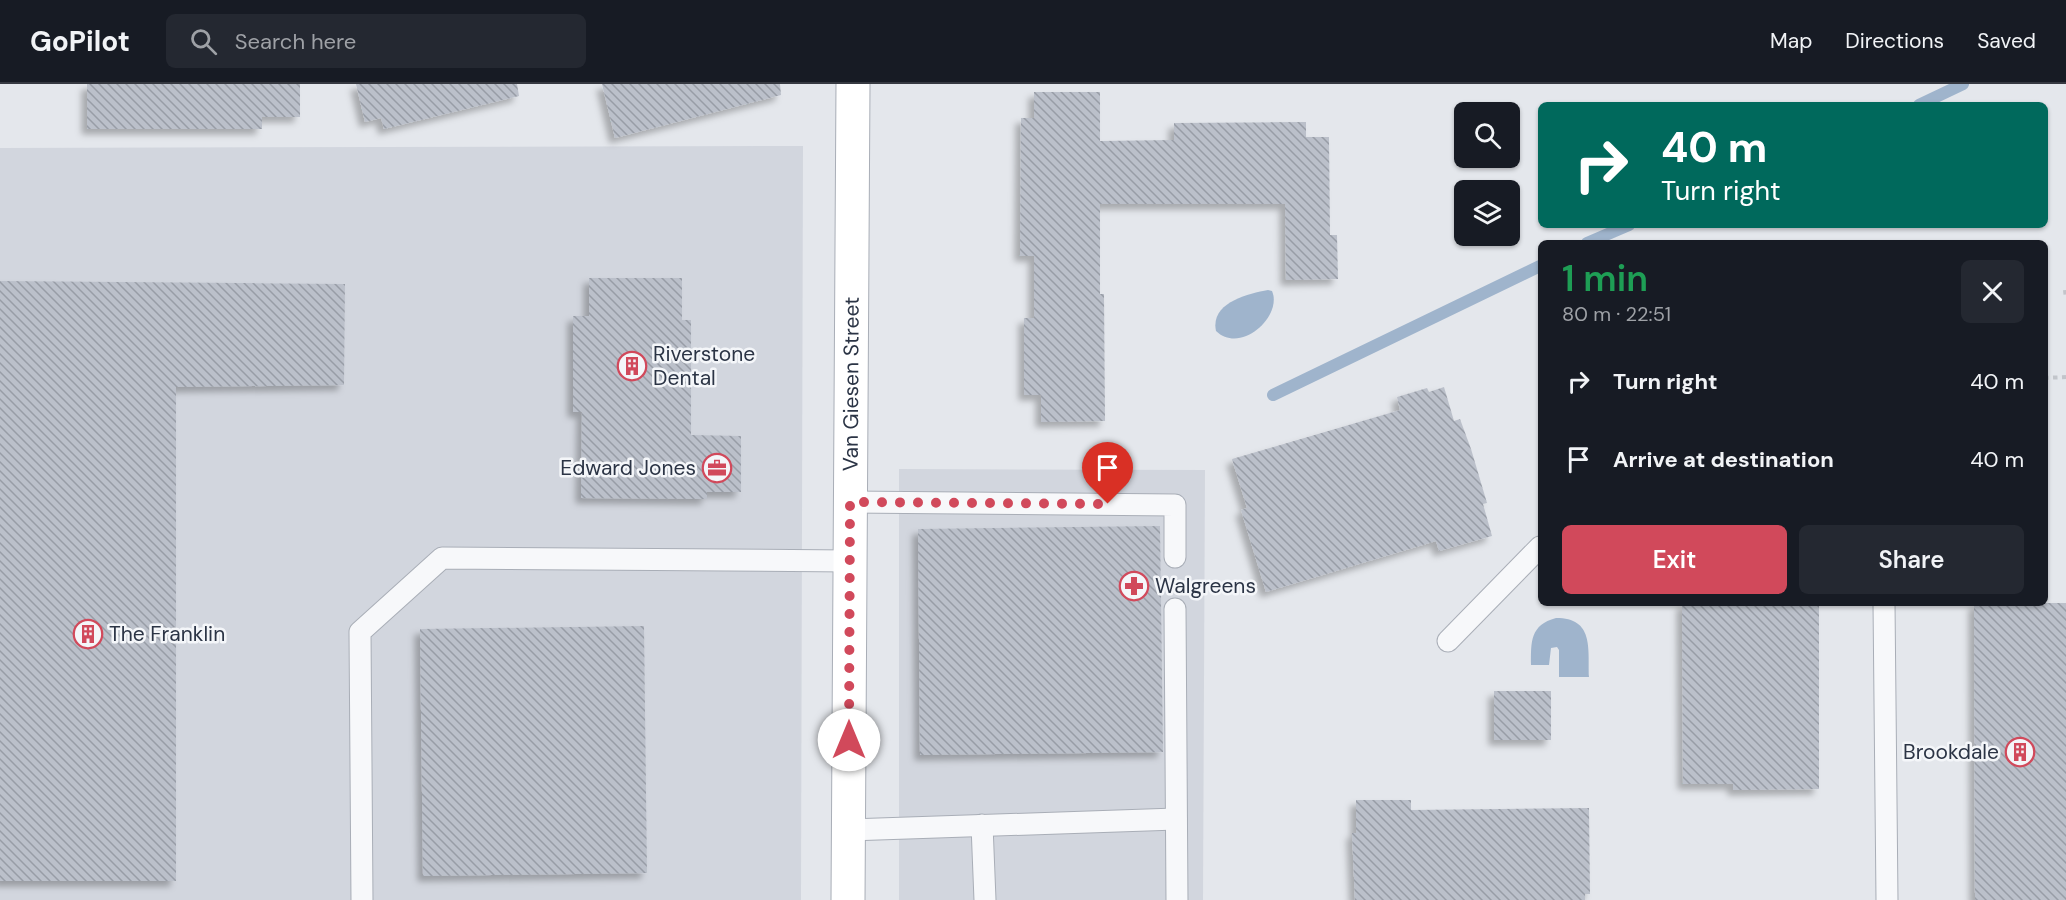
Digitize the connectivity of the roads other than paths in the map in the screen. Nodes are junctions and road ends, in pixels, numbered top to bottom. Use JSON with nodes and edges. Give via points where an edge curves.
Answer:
{"nodes":[{"id":1,"x":853,"y":84,"type":"edge"},
{"id":2,"x":850,"y":502,"type":"junction"},
{"id":3,"x":1538,"y":550,"type":"edge"},
{"id":4,"x":1175,"y":557,"type":"dead end"},
{"id":5,"x":850,"y":561,"type":"junction"},
{"id":6,"x":1884,"y":606,"type":"edge"},
{"id":7,"x":1175,"y":609,"type":"dead end"},
{"id":8,"x":1448,"y":641,"type":"dead end"},
{"id":9,"x":1176,"y":819,"type":"junction"},
{"id":10,"x":982,"y":825,"type":"junction"},
{"id":11,"x":849,"y":830,"type":"junction"},
{"id":12,"x":362,"y":900,"type":"edge"},
{"id":13,"x":848,"y":900,"type":"edge"},
{"id":14,"x":985,"y":900,"type":"edge"},
{"id":15,"x":1177,"y":900,"type":"edge"},
{"id":16,"x":1887,"y":900,"type":"edge"}],
"edges":[{"from":1,"to":2,"type":"main road","name":"Van Giesen Street"},
{"from":2,"to":4,"type":"lane","via":[[1175,505]]},
{"from":2,"to":5,"type":"main road","name":"Van Giesen Street"},
{"from":3,"to":8,"type":"lane"},
{"from":5,"to":11,"type":"main road","name":"Van Giesen Street"},
{"from":5,"to":12,"type":"lane","via":[[442,558],[360,632]]},
{"from":6,"to":16,"type":"lane"},
{"from":7,"to":9,"type":"lane"},
{"from":9,"to":10,"type":"lane"},
{"from":9,"to":15,"type":"lane"},
{"from":10,"to":11,"type":"lane"},
{"from":10,"to":14,"type":"lane"},
{"from":11,"to":13,"type":"main road","name":"Van Giesen Street"}]}
